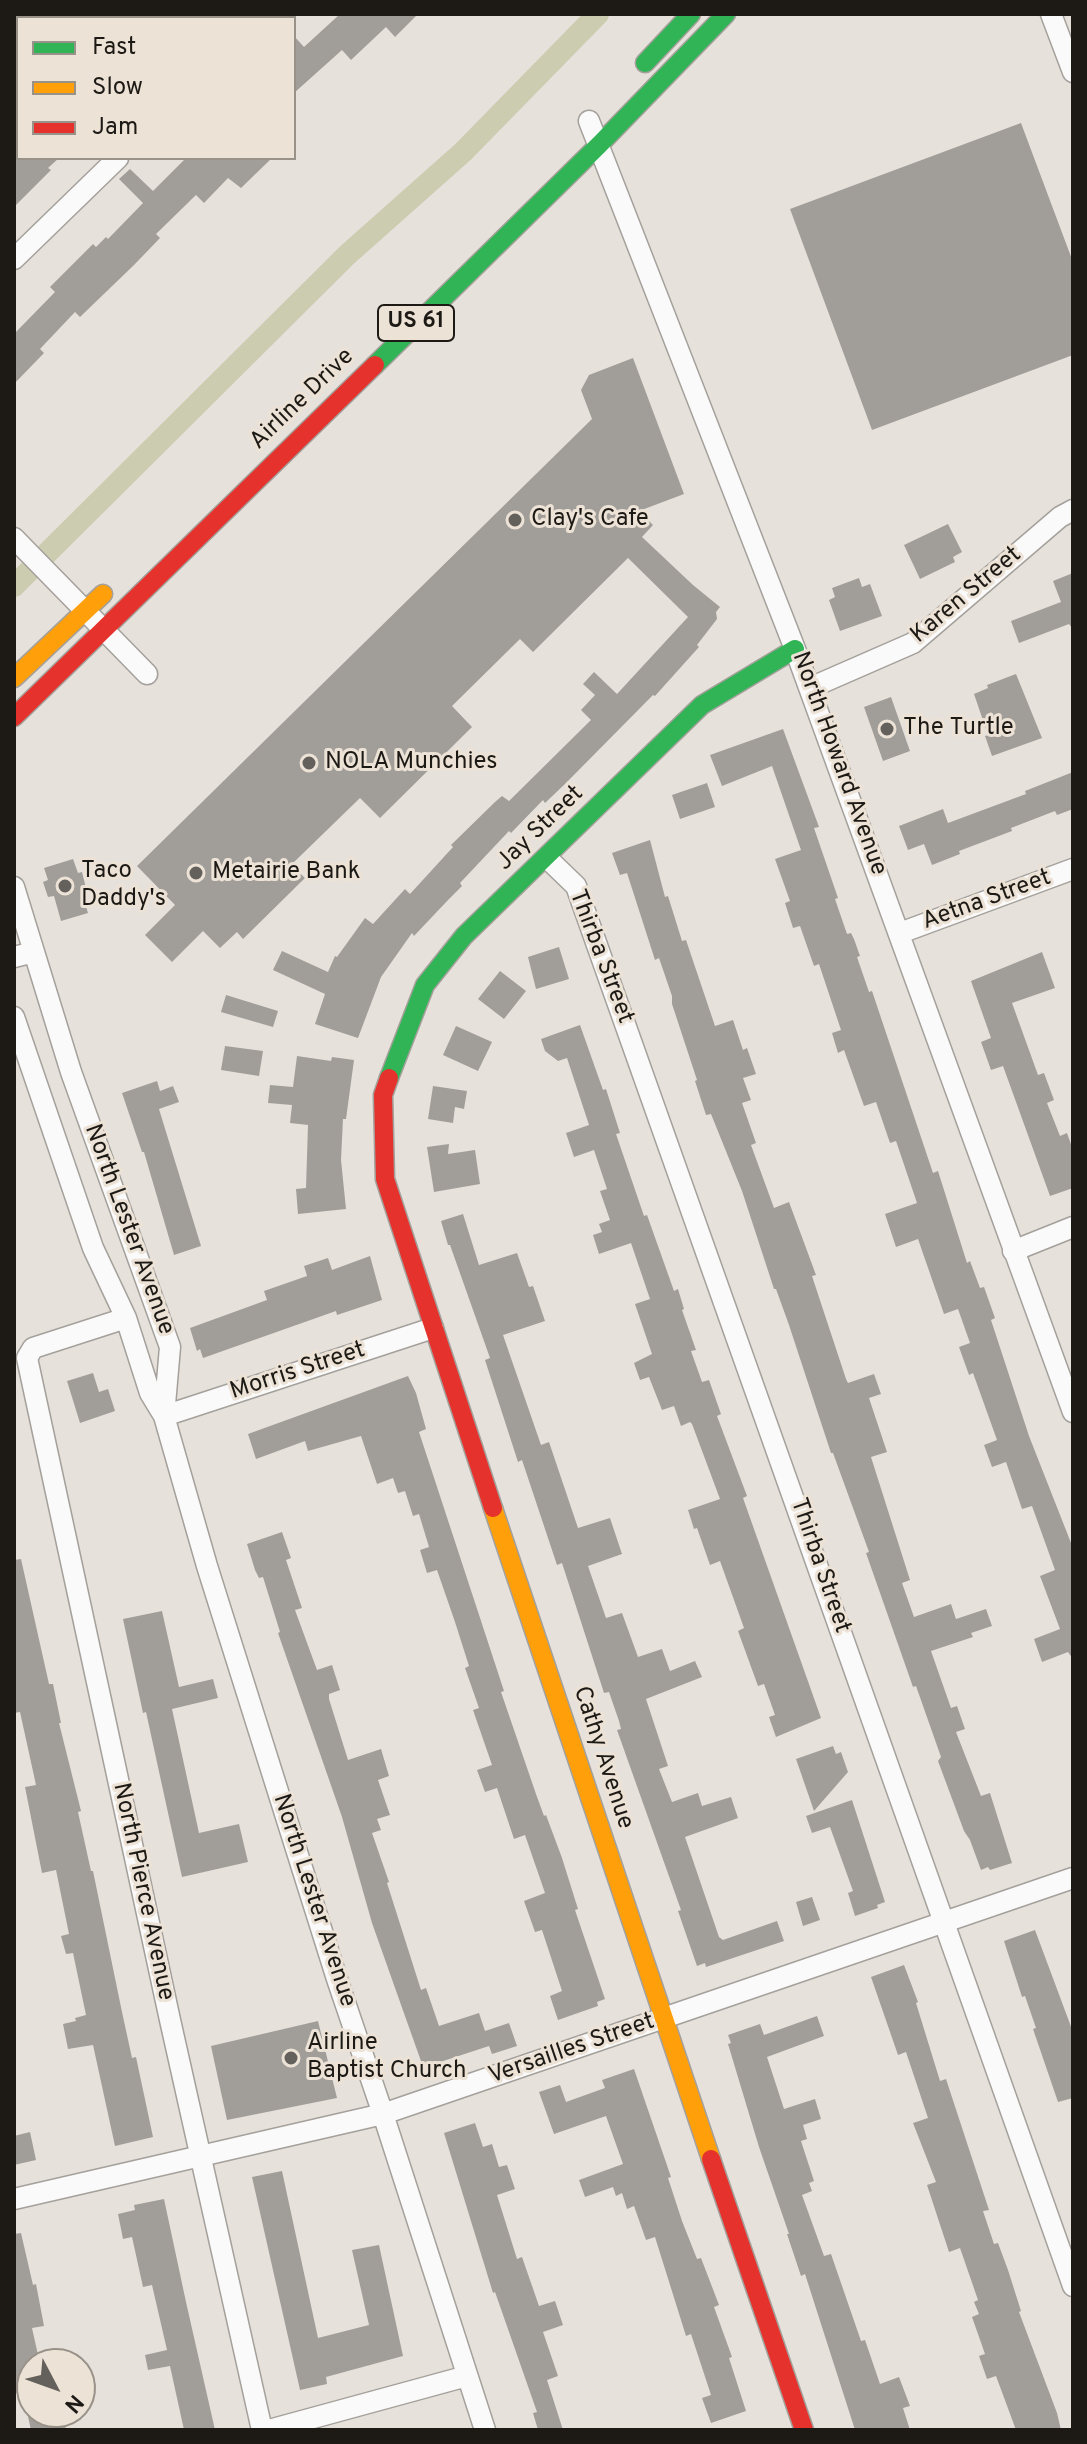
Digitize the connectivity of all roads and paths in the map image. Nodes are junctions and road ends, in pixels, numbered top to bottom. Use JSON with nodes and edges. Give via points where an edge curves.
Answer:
{"nodes":[{"id":1,"x":691,"y":14,"type":"edge"},
{"id":2,"x":726,"y":14,"type":"edge"},
{"id":3,"x":1051,"y":14,"type":"edge"},
{"id":4,"x":1073,"y":72,"type":"edge"},
{"id":5,"x":630,"y":78,"type":"dead end"},
{"id":6,"x":589,"y":122,"type":"dead end"},
{"id":7,"x":599,"y":145,"type":"junction"},
{"id":8,"x":116,"y":160,"type":"edge"},
{"id":9,"x":14,"y":259,"type":"edge"},
{"id":10,"x":1073,"y":510,"type":"edge"},
{"id":11,"x":14,"y":538,"type":"edge"},
{"id":12,"x":120,"y":577,"type":"dead end"},
{"id":13,"x":86,"y":610,"type":"junction"},
{"id":14,"x":103,"y":628,"type":"junction"},
{"id":15,"x":795,"y":649,"type":"junction"},
{"id":16,"x":147,"y":674,"type":"dead end"},
{"id":17,"x":14,"y":678,"type":"edge"},
{"id":18,"x":810,"y":688,"type":"junction"},
{"id":19,"x":14,"y":717,"type":"edge"},
{"id":20,"x":547,"y":858,"type":"junction"},
{"id":21,"x":1073,"y":869,"type":"edge"},
{"id":22,"x":14,"y":887,"type":"edge"},
{"id":23,"x":900,"y":933,"type":"junction"},
{"id":24,"x":24,"y":954,"type":"edge"},
{"id":25,"x":14,"y":1017,"type":"edge"},
{"id":26,"x":64,"y":1048,"type":"junction"},
{"id":27,"x":29,"y":1059,"type":"junction"},
{"id":28,"x":383,"y":1095,"type":"joint"},
{"id":29,"x":1073,"y":1227,"type":"edge"},
{"id":30,"x":1013,"y":1251,"type":"junction"},
{"id":31,"x":126,"y":1318,"type":"junction"},
{"id":32,"x":433,"y":1328,"type":"junction"},
{"id":33,"x":1073,"y":1412,"type":"edge"},
{"id":34,"x":164,"y":1416,"type":"junction"},
{"id":35,"x":1073,"y":1878,"type":"edge"},
{"id":36,"x":942,"y":1921,"type":"junction"},
{"id":37,"x":663,"y":2018,"type":"junction"},
{"id":38,"x":383,"y":2114,"type":"junction"},
{"id":39,"x":200,"y":2157,"type":"junction"},
{"id":40,"x":14,"y":2199,"type":"edge"},
{"id":41,"x":1073,"y":2286,"type":"edge"},
{"id":42,"x":467,"y":2376,"type":"junction"},
{"id":43,"x":262,"y":2430,"type":"edge"},
{"id":44,"x":269,"y":2430,"type":"edge"},
{"id":45,"x":485,"y":2430,"type":"edge"},
{"id":46,"x":804,"y":2430,"type":"edge"}],
"edges":[{"from":1,"to":5,"type":"main road"},
{"from":2,"to":7,"type":"main road","name":"Airline Drive","number":"US 61"},
{"from":3,"to":4,"type":"street"},
{"from":6,"to":7,"type":"street","name":"North Howard Avenue"},
{"from":7,"to":14,"type":"main road","name":"Airline Drive","number":"US 61"},
{"from":7,"to":15,"type":"street","name":"North Howard Avenue"},
{"from":8,"to":9,"type":"street"},
{"from":10,"to":18,"type":"street","name":"Karen Street","via":[[913,643]]},
{"from":11,"to":13,"type":"street"},
{"from":12,"to":13,"type":"main road"},
{"from":13,"to":14,"type":"street"},
{"from":13,"to":17,"type":"main road"},
{"from":14,"to":16,"type":"street"},
{"from":14,"to":19,"type":"main road","name":"Airline Drive","number":"US 61"},
{"from":15,"to":18,"type":"street","name":"North Howard Avenue"},
{"from":15,"to":20,"type":"main road","name":"Jay Street","via":[[702,705]]},
{"from":18,"to":23,"type":"street","name":"North Howard Avenue"},
{"from":20,"to":28,"type":"main road","name":"Jay Street","via":[[464,936],[425,985]]},
{"from":20,"to":36,"type":"street","name":"Thirba Street","via":[[576,886]]},
{"from":21,"to":23,"type":"street","name":"Aetna Street"},
{"from":22,"to":24,"type":"street","name":"North Lester Avenue"},
{"from":23,"to":30,"type":"street","name":"North Howard Avenue"},
{"from":24,"to":26,"type":"street","name":"North Lester Avenue"},
{"from":25,"to":27,"type":"street","name":"North Lester Avenue"},
{"from":26,"to":27,"type":"street"},
{"from":26,"to":34,"type":"street","name":"North Lester Avenue","via":[[170,1347]]},
{"from":27,"to":31,"type":"street","name":"North Lester Avenue","via":[[93,1248]]},
{"from":28,"to":32,"type":"main road","name":"Cathy Avenue","via":[[385,1179]]},
{"from":29,"to":30,"type":"street"},
{"from":30,"to":33,"type":"street","name":"North Howard Avenue"},
{"from":31,"to":34,"type":"street","name":"North Lester Avenue","via":[[150,1393]]},
{"from":31,"to":39,"type":"street","name":"North Pierce Avenue","via":[[33,1348],[27,1358]]},
{"from":32,"to":34,"type":"street","name":"Morris Street"},
{"from":32,"to":37,"type":"main road","name":"Cathy Avenue"},
{"from":34,"to":38,"type":"street","name":"North Lester Avenue"},
{"from":35,"to":36,"type":"street","name":"Versailles Street"},
{"from":36,"to":37,"type":"street","name":"Versailles Street"},
{"from":36,"to":41,"type":"street","name":"Thirba Street"},
{"from":37,"to":38,"type":"street","name":"Versailles Street"},
{"from":37,"to":46,"type":"main road","name":"Cathy Avenue"},
{"from":38,"to":39,"type":"street","name":"Versailles Street"},
{"from":38,"to":42,"type":"street","name":"North Lester Avenue"},
{"from":39,"to":40,"type":"street","name":"Versailles Street"},
{"from":39,"to":43,"type":"street","name":"North Pierce Avenue"},
{"from":42,"to":44,"type":"street"},
{"from":42,"to":45,"type":"street","name":"North Lester Avenue"}]}
